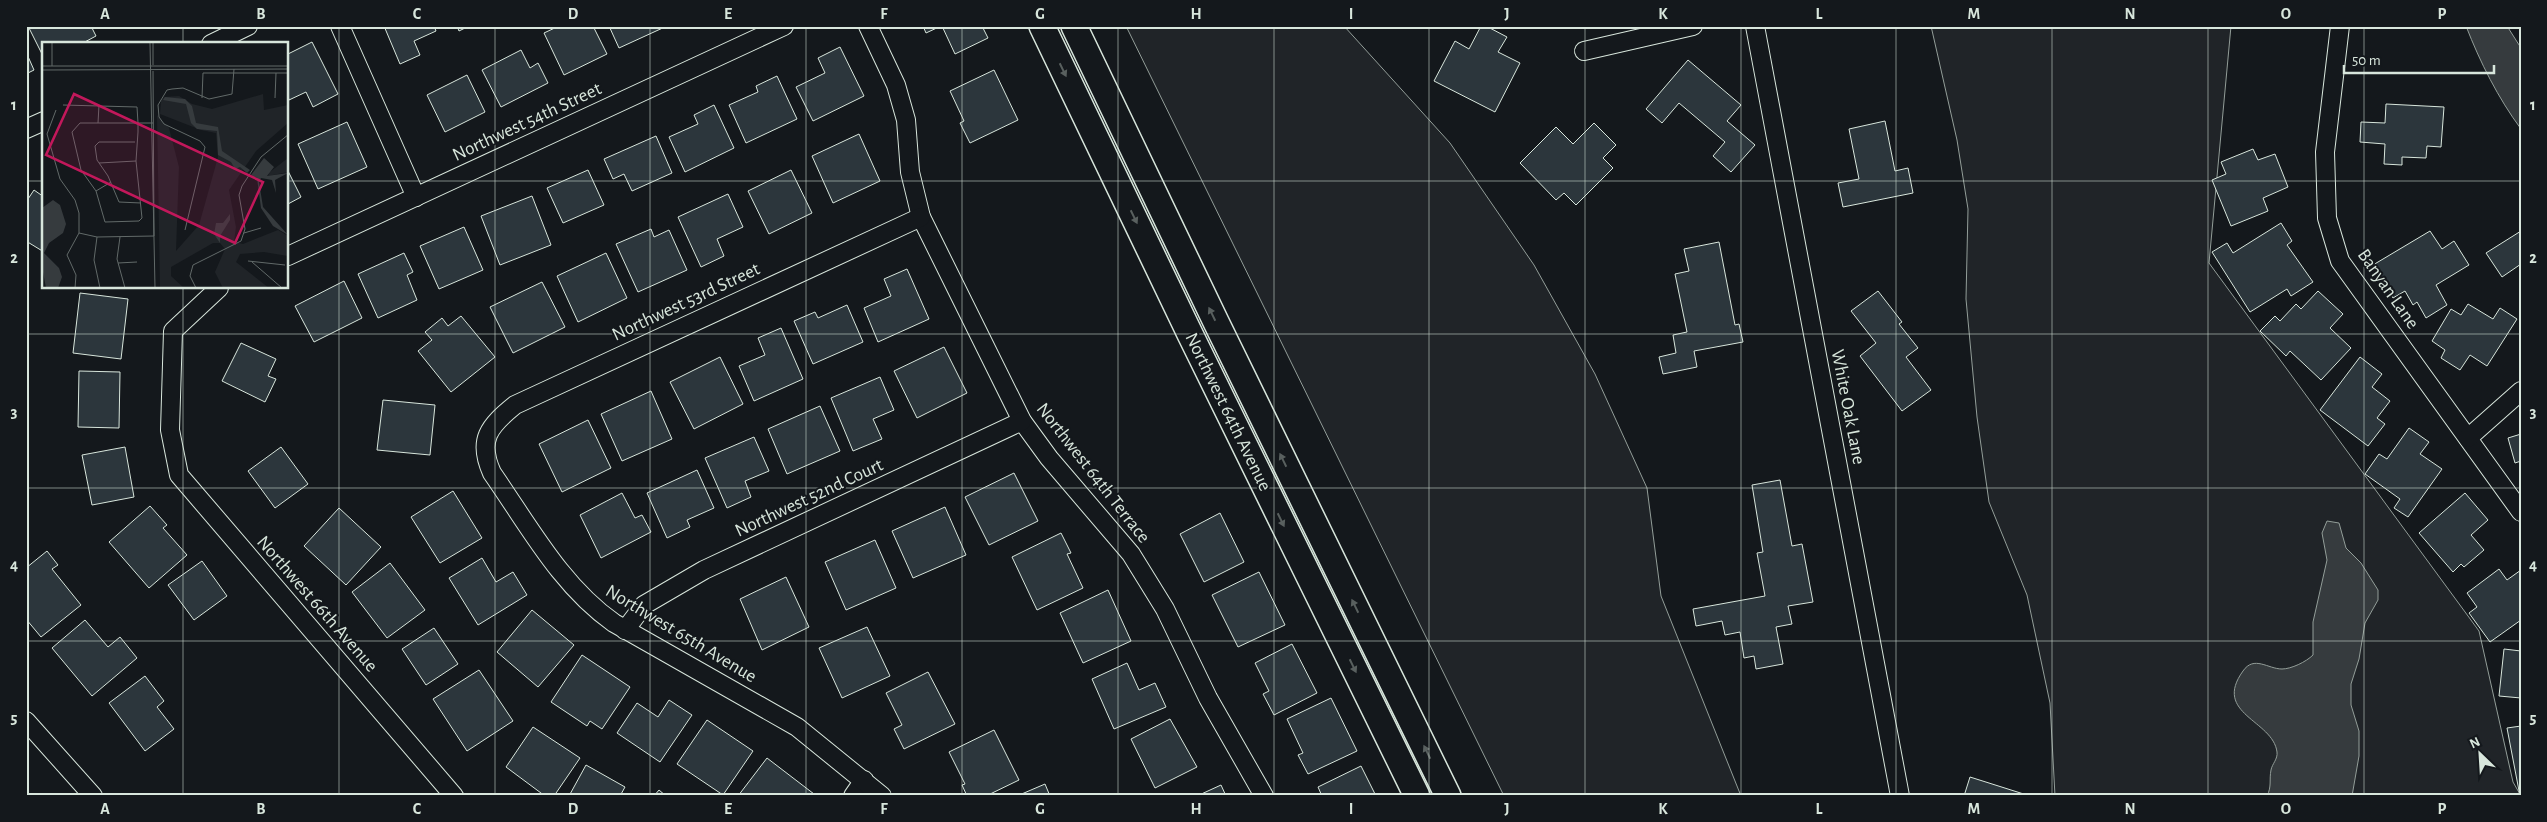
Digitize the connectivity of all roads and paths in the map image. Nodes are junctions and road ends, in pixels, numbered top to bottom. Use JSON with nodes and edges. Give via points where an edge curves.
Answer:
{"nodes":[{"id":1,"x":248,"y":26,"type":"edge"},
{"id":2,"x":340,"y":26,"type":"edge"},
{"id":3,"x":784,"y":26,"type":"edge"},
{"id":4,"x":868,"y":26,"type":"edge"},
{"id":5,"x":1042,"y":26,"type":"edge"},
{"id":6,"x":1074,"y":26,"type":"edge"},
{"id":7,"x":1693,"y":26,"type":"edge"},
{"id":8,"x":1755,"y":26,"type":"edge"},
{"id":9,"x":2340,"y":26,"type":"edge"},
{"id":10,"x":214,"y":42,"type":"edge"},
{"id":11,"x":1584,"y":51,"type":"dead end"},
{"id":12,"x":42,"y":122,"type":"edge"},
{"id":13,"x":26,"y":129,"type":"edge"},
{"id":14,"x":416,"y":197,"type":"junction"},
{"id":15,"x":921,"y":216,"type":"junction"},
{"id":16,"x":289,"y":256,"type":"edge"},
{"id":17,"x":218,"y":289,"type":"edge"},
{"id":18,"x":2521,"y":391,"type":"edge"},
{"id":19,"x":1022,"y":421,"type":"junction"},
{"id":20,"x":2468,"y":438,"type":"junction"},
{"id":21,"x":485,"y":445,"type":"joint"},
{"id":22,"x":2521,"y":512,"type":"edge"},
{"id":23,"x":625,"y":630,"type":"junction"},
{"id":24,"x":26,"y":721,"type":"edge"},
{"id":25,"x":864,"y":780,"type":"junction"},
{"id":26,"x":93,"y":796,"type":"edge"},
{"id":27,"x":454,"y":796,"type":"edge"},
{"id":28,"x":854,"y":796,"type":"edge"},
{"id":29,"x":882,"y":796,"type":"edge"},
{"id":30,"x":1264,"y":796,"type":"edge"},
{"id":31,"x":1417,"y":796,"type":"edge"},
{"id":32,"x":1448,"y":796,"type":"edge"},
{"id":33,"x":1900,"y":796,"type":"edge"}],
"edges":[{"from":1,"to":10,"type":"street"},
{"from":2,"to":14,"type":"street"},
{"from":3,"to":14,"type":"street","name":"Northwest 54th Street"},
{"from":4,"to":15,"type":"street","name":"Northwest 64th Terrace","via":[[896,85],[906,120],[910,172]]},
{"from":5,"to":31,"type":"street","name":"Northwest 64th Avenue","one_way":true},
{"from":32,"to":6,"type":"street","name":"Northwest 64th Avenue","one_way":true},
{"from":7,"to":11,"type":"street"},
{"from":8,"to":33,"type":"street","name":"White Oak Lane"},
{"from":9,"to":20,"type":"street","name":"Banyan Lane","via":[[2324,152],[2327,218],[2340,261]]},
{"from":12,"to":13,"type":"street"},
{"from":14,"to":16,"type":"street","name":"Northwest 54th Street"},
{"from":15,"to":19,"type":"street","name":"Northwest 64th Terrace"},
{"from":15,"to":21,"type":"street","name":"Northwest 53rd Street","via":[[515,405],[496,421]]},
{"from":17,"to":27,"type":"street","name":"Northwest 66th Avenue","via":[[173,331],[170,430],[179,475]]},
{"from":18,"to":20,"type":"street"},
{"from":19,"to":23,"type":"street","name":"Northwest 52nd Court","via":[[704,570],[644,605]]},
{"from":19,"to":30,"type":"street","name":"Northwest 64th Terrace","via":[[1049,458],[1131,554],[1165,610],[1208,698]]},
{"from":20,"to":22,"type":"street","name":"Banyan Lane"},
{"from":21,"to":23,"type":"street","name":"Northwest 65th Avenue","via":[[492,473],[568,581],[593,608]]},
{"from":23,"to":25,"type":"street","name":"Northwest 65th Avenue","via":[[797,727]]},
{"from":24,"to":26,"type":"street"},
{"from":25,"to":28,"type":"street"},
{"from":25,"to":29,"type":"street","name":"Northwest 65th Avenue"}]}
